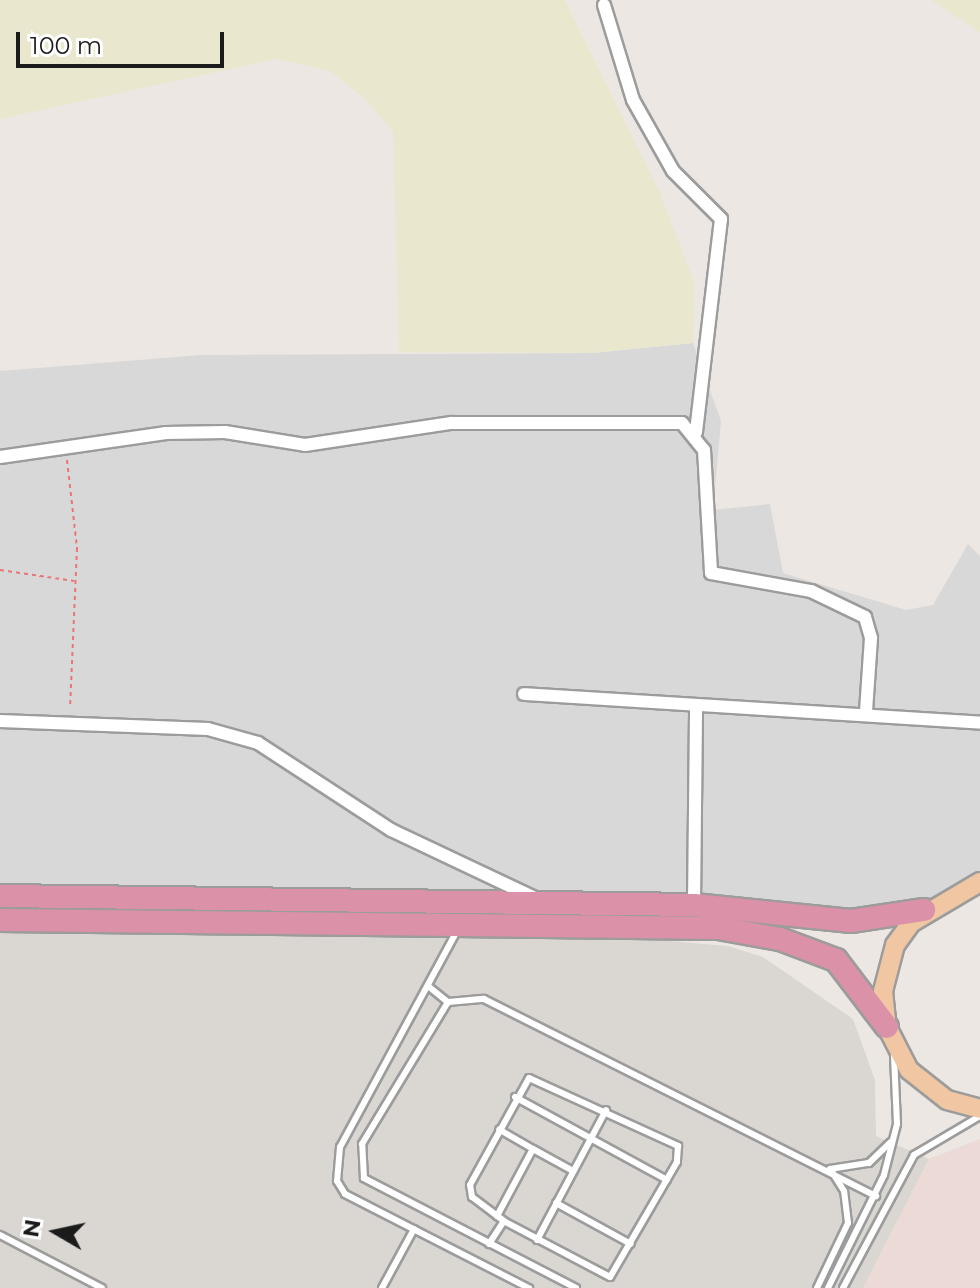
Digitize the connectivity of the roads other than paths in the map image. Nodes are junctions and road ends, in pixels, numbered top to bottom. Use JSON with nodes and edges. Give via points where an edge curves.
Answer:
{"nodes":[{"id":1,"x":604,"y":5,"type":"dead end"},
{"id":2,"x":696,"y":433,"type":"junction"},
{"id":3,"x":0,"y":457,"type":"edge"},
{"id":4,"x":524,"y":694,"type":"dead end"},
{"id":5,"x":696,"y":705,"type":"junction"},
{"id":6,"x":866,"y":711,"type":"junction"},
{"id":7,"x":0,"y":721,"type":"edge"},
{"id":8,"x":980,"y":723,"type":"edge"},
{"id":9,"x":974,"y":886,"type":"edge"},
{"id":10,"x":0,"y":896,"type":"edge"},
{"id":11,"x":542,"y":901,"type":"junction"},
{"id":12,"x":694,"y":905,"type":"junction"},
{"id":13,"x":924,"y":910,"type":"junction"},
{"id":14,"x":0,"y":920,"type":"edge"},
{"id":15,"x":463,"y":923,"type":"junction"},
{"id":16,"x":428,"y":986,"type":"junction"},
{"id":17,"x":448,"y":1002,"type":"junction"},
{"id":18,"x":890,"y":1036,"type":"junction"},
{"id":19,"x":515,"y":1097,"type":"junction"},
{"id":20,"x":980,"y":1109,"type":"edge"},
{"id":21,"x":606,"y":1110,"type":"junction"},
{"id":22,"x":980,"y":1116,"type":"edge"},
{"id":23,"x":499,"y":1129,"type":"junction"},
{"id":24,"x":591,"y":1137,"type":"junction"},
{"id":25,"x":893,"y":1140,"type":"junction"},
{"id":26,"x":533,"y":1149,"type":"junction"},
{"id":27,"x":830,"y":1169,"type":"junction"},
{"id":28,"x":573,"y":1171,"type":"junction"},
{"id":29,"x":667,"y":1180,"type":"junction"},
{"id":30,"x":876,"y":1196,"type":"junction"},
{"id":31,"x":556,"y":1203,"type":"junction"},
{"id":32,"x":500,"y":1218,"type":"junction"},
{"id":33,"x":414,"y":1229,"type":"junction"},
{"id":34,"x":0,"y":1235,"type":"edge"},
{"id":35,"x":537,"y":1240,"type":"junction"},
{"id":36,"x":489,"y":1244,"type":"junction"},
{"id":37,"x":631,"y":1244,"type":"junction"},
{"id":38,"x":102,"y":1288,"type":"edge"},
{"id":39,"x":382,"y":1288,"type":"edge"},
{"id":40,"x":529,"y":1288,"type":"edge"},
{"id":41,"x":576,"y":1288,"type":"edge"},
{"id":42,"x":817,"y":1288,"type":"edge"},
{"id":43,"x":828,"y":1288,"type":"edge"},
{"id":44,"x":843,"y":1288,"type":"edge"}],
"edges":[{"from":1,"to":2,"type":"street","via":[[633,100],[673,171],[721,219]]},
{"from":2,"to":3,"type":"street","via":[[668,421],[589,418],[388,427],[333,444],[166,433]]},
{"from":2,"to":6,"type":"street","via":[[708,479],[711,573],[811,591],[865,617],[871,638]]},
{"from":4,"to":5,"type":"street"},
{"from":5,"to":6,"type":"street"},
{"from":5,"to":12,"type":"street"},
{"from":6,"to":8,"type":"street"},
{"from":7,"to":11,"type":"street","via":[[208,729],[258,743],[391,830]]},
{"from":9,"to":13,"type":"main road"},
{"from":10,"to":11,"type":"highway"},
{"from":11,"to":12,"type":"highway"},
{"from":12,"to":13,"type":"highway","via":[[851,921]]},
{"from":13,"to":18,"type":"main road","via":[[895,945],[887,968]]},
{"from":14,"to":15,"type":"highway"},
{"from":15,"to":16,"type":"lane"},
{"from":15,"to":18,"type":"highway","via":[[692,925],[780,939],[836,960]]},
{"from":16,"to":17,"type":"lane"},
{"from":16,"to":33,"type":"lane","via":[[337,1165],[345,1194]]},
{"from":17,"to":27,"type":"lane","via":[[484,999]]},
{"from":17,"to":36,"type":"lane","via":[[392,1090],[358,1164],[377,1189]]},
{"from":18,"to":20,"type":"main road","via":[[924,1086]]},
{"from":18,"to":25,"type":"lane","via":[[898,1090]]},
{"from":19,"to":21,"type":"lane","via":[[523,1082],[537,1077]]},
{"from":19,"to":23,"type":"lane"},
{"from":19,"to":24,"type":"lane"},
{"from":21,"to":24,"type":"lane"},
{"from":21,"to":29,"type":"lane","via":[[678,1146]]},
{"from":22,"to":44,"type":"lane","via":[[914,1155]]},
{"from":23,"to":26,"type":"lane"},
{"from":23,"to":32,"type":"lane","via":[[470,1191]]},
{"from":24,"to":28,"type":"lane"},
{"from":24,"to":29,"type":"lane"},
{"from":25,"to":27,"type":"lane","via":[[869,1163]]},
{"from":25,"to":30,"type":"lane"},
{"from":26,"to":28,"type":"lane"},
{"from":26,"to":32,"type":"lane"},
{"from":27,"to":30,"type":"lane"},
{"from":27,"to":42,"type":"lane","via":[[844,1191],[848,1223]]},
{"from":28,"to":31,"type":"lane"},
{"from":29,"to":37,"type":"lane"},
{"from":30,"to":43,"type":"lane"},
{"from":31,"to":35,"type":"lane"},
{"from":31,"to":37,"type":"lane"},
{"from":32,"to":35,"type":"lane"},
{"from":32,"to":36,"type":"lane"},
{"from":33,"to":39,"type":"lane"},
{"from":33,"to":40,"type":"lane"},
{"from":34,"to":38,"type":"lane"},
{"from":35,"to":37,"type":"lane","via":[[607,1277]]},
{"from":36,"to":41,"type":"lane"}]}
